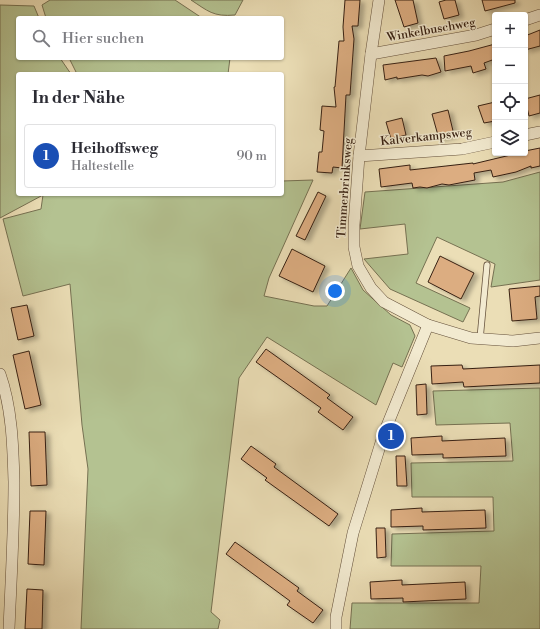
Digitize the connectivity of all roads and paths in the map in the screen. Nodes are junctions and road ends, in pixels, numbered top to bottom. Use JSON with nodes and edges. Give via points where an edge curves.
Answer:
{"nodes":[{"id":1,"x":380,"y":0,"type":"edge"},
{"id":2,"x":540,"y":15,"type":"edge"},
{"id":3,"x":528,"y":19,"type":"edge"},
{"id":4,"x":492,"y":30,"type":"edge"},
{"id":5,"x":371,"y":54,"type":"junction"},
{"id":6,"x":540,"y":132,"type":"edge"},
{"id":7,"x":528,"y":134,"type":"edge"},
{"id":8,"x":492,"y":143,"type":"edge"},
{"id":9,"x":359,"y":156,"type":"junction"},
{"id":10,"x":487,"y":265,"type":"dead end"},
{"id":11,"x":428,"y":325,"type":"junction"},
{"id":12,"x":540,"y":338,"type":"edge"},
{"id":13,"x":480,"y":339,"type":"junction"},
{"id":14,"x":0,"y":374,"type":"edge"},
{"id":15,"x":9,"y":629,"type":"edge"},
{"id":16,"x":336,"y":629,"type":"edge"}],
"edges":[{"from":1,"to":5,"type":"street","name":"Timmerbrinksweg"},
{"from":2,"to":3,"type":"street"},
{"from":4,"to":5,"type":"street","name":"Winkelbuschweg"},
{"from":5,"to":9,"type":"street","name":"Timmerbrinksweg"},
{"from":6,"to":7,"type":"street"},
{"from":8,"to":9,"type":"street","name":"Kalverkampsweg","via":[[462,149]]},
{"from":9,"to":11,"type":"street","name":"Timmerbrinksweg","via":[[354,225],[354,246],[358,266],[371,288],[384,302]]},
{"from":10,"to":13,"type":"lane"},
{"from":11,"to":13,"type":"street","name":"Timmerbrinksweg"},
{"from":11,"to":16,"type":"street","via":[[384,432],[353,533],[336,617]]},
{"from":12,"to":13,"type":"street","name":"Timmerbrinksweg","via":[[513,342]]},
{"from":14,"to":15,"type":"street","via":[[6,390],[14,450]]}]}
